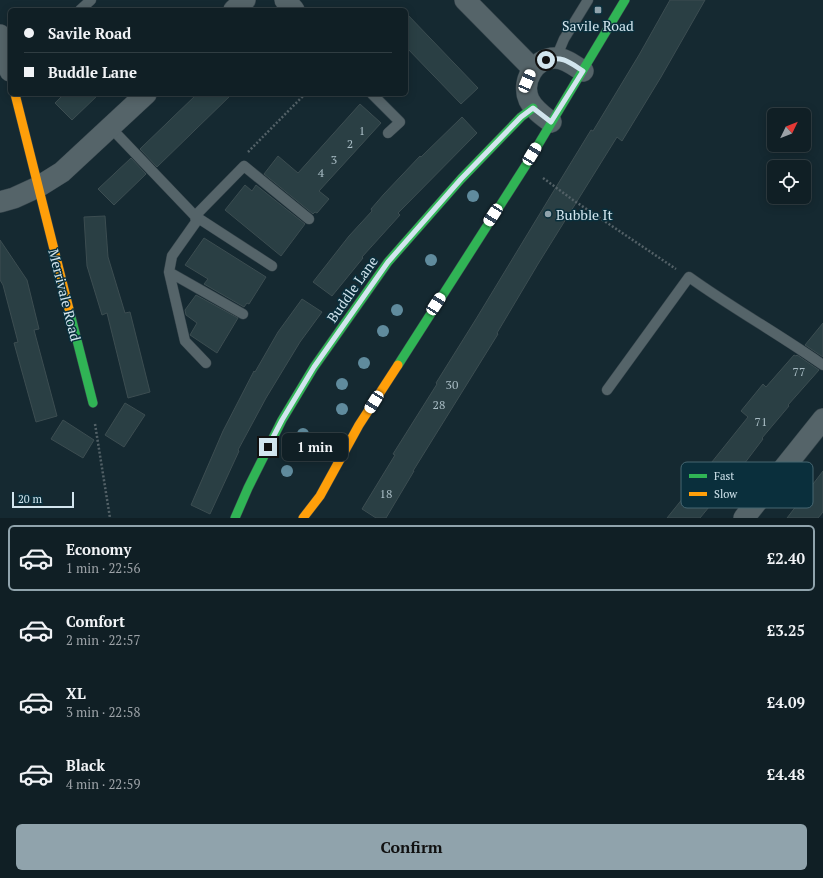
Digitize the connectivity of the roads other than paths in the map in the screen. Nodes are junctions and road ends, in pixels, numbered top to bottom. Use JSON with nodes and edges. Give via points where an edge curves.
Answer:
{"nodes":[{"id":1,"x":91,"y":0,"type":"edge"},
{"id":2,"x":245,"y":0,"type":"edge"},
{"id":3,"x":285,"y":0,"type":"edge"},
{"id":4,"x":465,"y":0,"type":"edge"},
{"id":5,"x":588,"y":0,"type":"edge"},
{"id":6,"x":625,"y":0,"type":"edge"},
{"id":7,"x":82,"y":8,"type":"edge"},
{"id":8,"x":236,"y":8,"type":"edge"},
{"id":9,"x":292,"y":8,"type":"edge"},
{"id":10,"x":0,"y":35,"type":"edge"},
{"id":11,"x":556,"y":58,"type":"junction"},
{"id":12,"x":8,"y":64,"type":"edge"},
{"id":13,"x":533,"y":69,"type":"junction"},
{"id":14,"x":583,"y":71,"type":"junction"},
{"id":15,"x":16,"y":96,"type":"edge"},
{"id":16,"x":144,"y":96,"type":"edge"},
{"id":17,"x":374,"y":96,"type":"edge"},
{"id":18,"x":533,"y":108,"type":"junction"},
{"id":19,"x":551,"y":122,"type":"junction"},
{"id":20,"x":111,"y":128,"type":"junction"},
{"id":21,"x":388,"y":133,"type":"dead end"},
{"id":22,"x":38,"y":188,"type":"junction"},
{"id":23,"x":0,"y":202,"type":"edge"},
{"id":24,"x":195,"y":216,"type":"junction"},
{"id":25,"x":309,"y":219,"type":"dead end"},
{"id":26,"x":272,"y":266,"type":"dead end"},
{"id":27,"x":169,"y":272,"type":"junction"},
{"id":28,"x":243,"y":314,"type":"dead end"},
{"id":29,"x":206,"y":363,"type":"dead end"},
{"id":30,"x":823,"y":365,"type":"edge"},
{"id":31,"x":607,"y":390,"type":"dead end"},
{"id":32,"x":93,"y":403,"type":"road end"},
{"id":33,"x":823,"y":419,"type":"edge"},
{"id":34,"x":789,"y":462,"type":"edge"},
{"id":35,"x":752,"y":508,"type":"edge"},
{"id":36,"x":235,"y":518,"type":"edge"},
{"id":37,"x":303,"y":518,"type":"edge"},
{"id":38,"x":744,"y":518,"type":"edge"}],
"edges":[{"from":1,"to":7,"type":"lane"},
{"from":2,"to":8,"type":"street"},
{"from":3,"to":9,"type":"street"},
{"from":4,"to":13,"type":"street"},
{"from":5,"to":11,"type":"lane","via":[[564,39]]},
{"from":6,"to":14,"type":"street"},
{"from":10,"to":12,"type":"street"},
{"from":11,"to":13,"type":"street","via":[[546,60]]},
{"from":11,"to":14,"type":"street","via":[[571,63]]},
{"from":13,"to":18,"type":"street","via":[[527,81],[527,89],[528,99]]},
{"from":14,"to":19,"type":"street"},
{"from":15,"to":22,"type":"street","name":"Merrivale Road"},
{"from":16,"to":20,"type":"street"},
{"from":17,"to":21,"type":"lane","via":[[400,122]]},
{"from":18,"to":19,"type":"street"},
{"from":18,"to":36,"type":"street","name":"Buddle Lane","via":[[521,117],[461,179],[388,262],[310,374],[282,420]]},
{"from":19,"to":37,"type":"street","via":[[359,425],[320,496]]},
{"from":20,"to":22,"type":"street","via":[[62,172]]},
{"from":20,"to":24,"type":"lane"},
{"from":22,"to":23,"type":"street"},
{"from":22,"to":32,"type":"street","name":"Merrivale Road"},
{"from":24,"to":25,"type":"lane","via":[[244,166]]},
{"from":24,"to":26,"type":"lane"},
{"from":24,"to":27,"type":"lane","via":[[196,222],[172,256]]},
{"from":27,"to":28,"type":"lane"},
{"from":27,"to":29,"type":"lane","via":[[185,341]]},
{"from":30,"to":31,"type":"lane","via":[[688,277]]},
{"from":33,"to":34,"type":"street"},
{"from":35,"to":38,"type":"street"}]}
